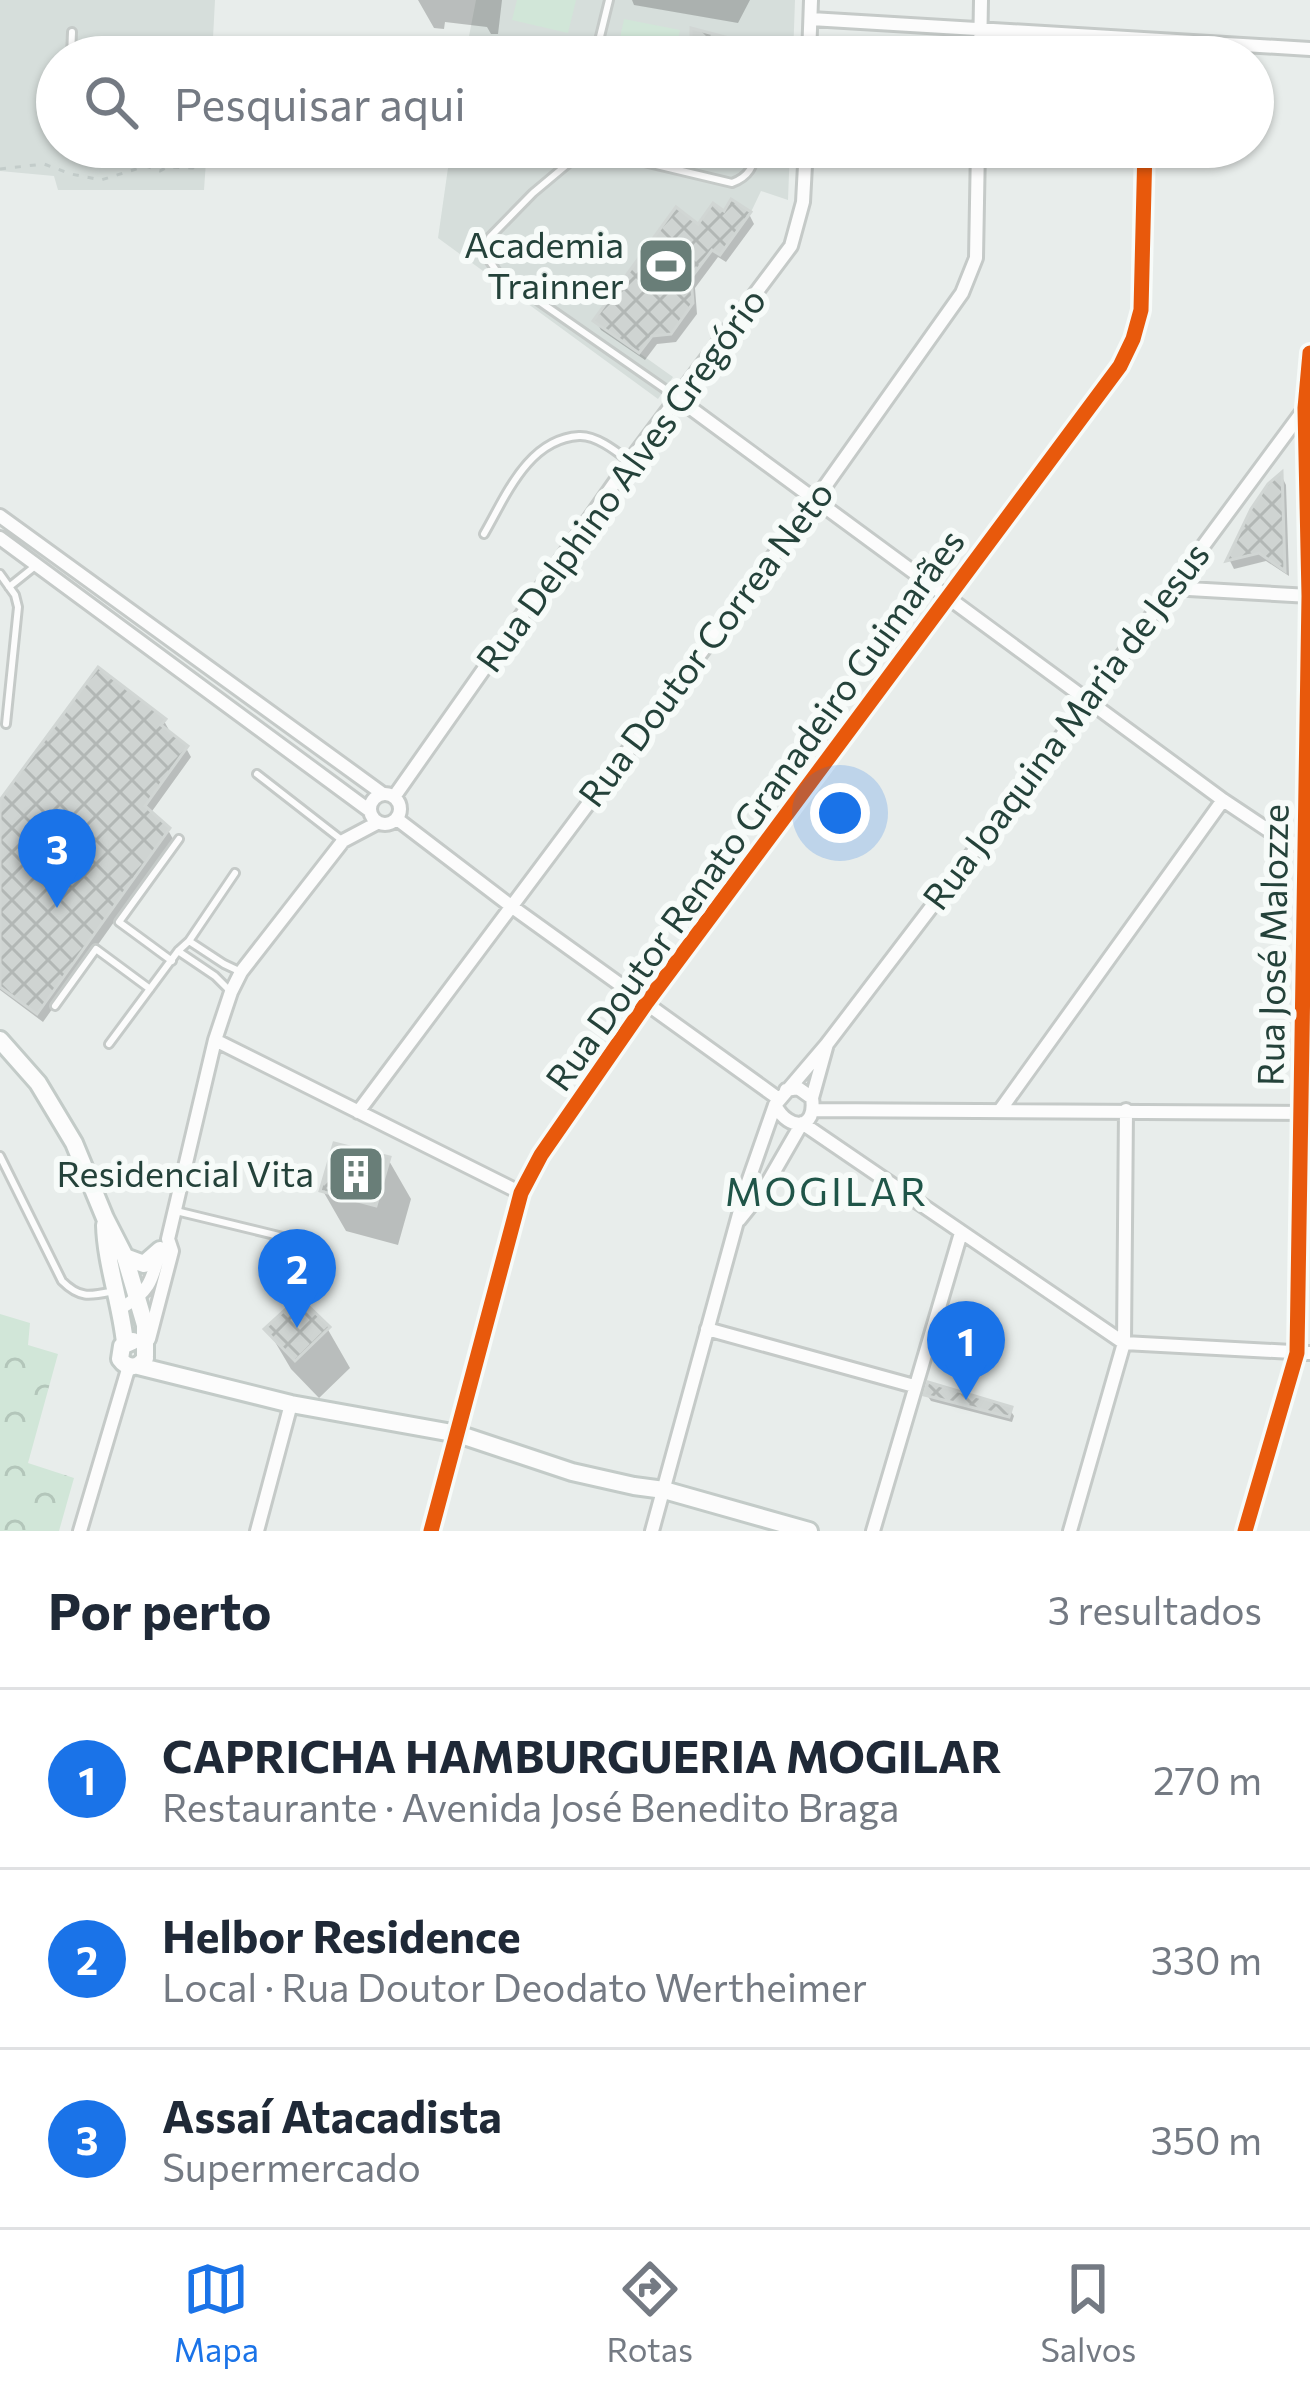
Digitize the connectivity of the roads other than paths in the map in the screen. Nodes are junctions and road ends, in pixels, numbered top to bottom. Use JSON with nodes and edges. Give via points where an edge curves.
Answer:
{"nodes":[{"id":1,"x":608,"y":0,"type":"edge"},
{"id":2,"x":812,"y":0,"type":"edge"},
{"id":3,"x":981,"y":0,"type":"edge"},
{"id":4,"x":811,"y":19,"type":"junction"},
{"id":5,"x":980,"y":28,"type":"junction"},
{"id":6,"x":72,"y":32,"type":"dead end"},
{"id":7,"x":72,"y":36,"type":"edge"},
{"id":8,"x":600,"y":36,"type":"edge"},
{"id":9,"x":810,"y":36,"type":"edge"},
{"id":10,"x":980,"y":36,"type":"edge"},
{"id":11,"x":1091,"y":36,"type":"edge"},
{"id":12,"x":1274,"y":47,"type":"edge"},
{"id":13,"x":1310,"y":49,"type":"edge"},
{"id":14,"x":563,"y":168,"type":"edge"},
{"id":15,"x":669,"y":168,"type":"edge"},
{"id":16,"x":753,"y":168,"type":"edge"},
{"id":17,"x":805,"y":168,"type":"edge"},
{"id":18,"x":978,"y":168,"type":"edge"},
{"id":19,"x":1144,"y":168,"type":"edge"},
{"id":20,"x":1310,"y":353,"type":"edge"},
{"id":21,"x":677,"y":398,"type":"junction"},
{"id":22,"x":1305,"y":408,"type":"junction"},
{"id":23,"x":630,"y":461,"type":"junction"},
{"id":24,"x":816,"y":499,"type":"junction"},
{"id":25,"x":0,"y":516,"type":"edge"},
{"id":26,"x":484,"y":533,"type":"dead end"},
{"id":27,"x":0,"y":538,"type":"edge"},
{"id":28,"x":37,"y":565,"type":"junction"},
{"id":29,"x":0,"y":574,"type":"edge"},
{"id":30,"x":9,"y":587,"type":"junction"},
{"id":31,"x":1171,"y":588,"type":"junction"},
{"id":32,"x":1310,"y":596,"type":"edge"},
{"id":33,"x":948,"y":598,"type":"junction"},
{"id":34,"x":1088,"y":702,"type":"junction"},
{"id":35,"x":6,"y":724,"type":"dead end"},
{"id":36,"x":257,"y":774,"type":"dead end"},
{"id":37,"x":389,"y":796,"type":"junction"},
{"id":38,"x":1223,"y":800,"type":"junction"},
{"id":39,"x":374,"y":817,"type":"junction"},
{"id":40,"x":397,"y":819,"type":"junction"},
{"id":41,"x":179,"y":839,"type":"dead end"},
{"id":42,"x":343,"y":841,"type":"junction"},
{"id":43,"x":1307,"y":850,"type":"edge"},
{"id":44,"x":235,"y":873,"type":"dead end"},
{"id":45,"x":511,"y":906,"type":"junction"},
{"id":46,"x":189,"y":940,"type":"junction"},
{"id":47,"x":178,"y":950,"type":"junction"},
{"id":48,"x":172,"y":961,"type":"junction"},
{"id":49,"x":241,"y":972,"type":"junction"},
{"id":50,"x":150,"y":989,"type":"junction"},
{"id":51,"x":231,"y":992,"type":"junction"},
{"id":52,"x":647,"y":1002,"type":"junction"},
{"id":53,"x":56,"y":1006,"type":"dead end"},
{"id":54,"x":0,"y":1040,"type":"edge"},
{"id":55,"x":215,"y":1040,"type":"junction"},
{"id":56,"x":109,"y":1044,"type":"dead end"},
{"id":57,"x":827,"y":1044,"type":"junction"},
{"id":58,"x":780,"y":1098,"type":"junction"},
{"id":59,"x":813,"y":1104,"type":"junction"},
{"id":60,"x":1001,"y":1109,"type":"junction"},
{"id":61,"x":1126,"y":1110,"type":"junction"},
{"id":62,"x":358,"y":1112,"type":"junction"},
{"id":63,"x":1305,"y":1112,"type":"edge"},
{"id":64,"x":802,"y":1123,"type":"junction"},
{"id":65,"x":0,"y":1156,"type":"edge"},
{"id":66,"x":521,"y":1193,"type":"junction"},
{"id":67,"x":175,"y":1210,"type":"junction"},
{"id":68,"x":105,"y":1218,"type":"junction"},
{"id":69,"x":739,"y":1220,"type":"junction"},
{"id":70,"x":961,"y":1233,"type":"junction"},
{"id":71,"x":283,"y":1238,"type":"dead end"},
{"id":72,"x":164,"y":1244,"type":"junction"},
{"id":73,"x":125,"y":1257,"type":"junction"},
{"id":74,"x":125,"y":1299,"type":"junction"},
{"id":75,"x":707,"y":1329,"type":"junction"},
{"id":76,"x":1124,"y":1343,"type":"junction"},
{"id":77,"x":1304,"y":1352,"type":"edge"},
{"id":78,"x":140,"y":1357,"type":"junction"},
{"id":79,"x":914,"y":1386,"type":"junction"},
{"id":80,"x":291,"y":1404,"type":"junction"},
{"id":81,"x":458,"y":1434,"type":"junction"},
{"id":82,"x":664,"y":1490,"type":"junction"},
{"id":83,"x":80,"y":1531,"type":"edge"},
{"id":84,"x":257,"y":1531,"type":"edge"},
{"id":85,"x":431,"y":1531,"type":"edge"},
{"id":86,"x":652,"y":1531,"type":"edge"},
{"id":87,"x":809,"y":1531,"type":"edge"},
{"id":88,"x":873,"y":1531,"type":"edge"},
{"id":89,"x":1070,"y":1531,"type":"edge"},
{"id":90,"x":1244,"y":1531,"type":"edge"}],
"edges":[{"from":1,"to":8,"type":"lane"},
{"from":2,"to":4,"type":"street"},
{"from":3,"to":5,"type":"street"},
{"from":4,"to":5,"type":"street"},
{"from":4,"to":9,"type":"street"},
{"from":5,"to":10,"type":"street"},
{"from":5,"to":11,"type":"street"},
{"from":6,"to":7,"type":"lane"},
{"from":12,"to":13,"type":"street"},
{"from":14,"to":21,"type":"lane","via":[[490,237],[488,257],[497,272]]},
{"from":15,"to":16,"type":"lane","via":[[732,183]]},
{"from":17,"to":21,"type":"street","name":"Rua Delphino Alves Gregório","via":[[791,246]]},
{"from":18,"to":24,"type":"street","name":"Rua Doutor Correa Neto","via":[[970,277]]},
{"from":19,"to":33,"type":"street","name":"Rua Doutor Renato Granadeiro Guimarães","via":[[1141,310],[1133,339]]},
{"from":20,"to":22,"type":"street","name":"Rua José Malozze"},
{"from":21,"to":23,"type":"street","name":"Rua Delphino Alves Gregório"},
{"from":21,"to":24,"type":"street"},
{"from":22,"to":31,"type":"street","name":"Rua Joaquina Maria de Jesus"},
{"from":22,"to":32,"type":"street","name":"Rua José Malozze"},
{"from":23,"to":26,"type":"lane","via":[[582,435],[550,444],[517,476]]},
{"from":23,"to":37,"type":"street","name":"Rua Delphino Alves Gregório"},
{"from":24,"to":33,"type":"street"},
{"from":24,"to":45,"type":"street","name":"Rua Doutor Correa Neto"},
{"from":25,"to":37,"type":"street"},
{"from":27,"to":28,"type":"street"},
{"from":28,"to":30,"type":"lane"},
{"from":28,"to":39,"type":"street"},
{"from":29,"to":30,"type":"lane"},
{"from":30,"to":35,"type":"lane","via":[[18,607]]},
{"from":31,"to":32,"type":"street"},
{"from":31,"to":34,"type":"street","name":"Rua Joaquina Maria de Jesus"},
{"from":32,"to":43,"type":"street","name":"Rua José Malozze"},
{"from":33,"to":34,"type":"street"},
{"from":33,"to":52,"type":"street","name":"Rua Doutor Renato Granadeiro Guimarães"},
{"from":34,"to":38,"type":"street"},
{"from":34,"to":57,"type":"street","name":"Rua Joaquina Maria de Jesus"},
{"from":36,"to":42,"type":"lane"},
{"from":37,"to":39,"type":"street","via":[[373,800]]},
{"from":37,"to":40,"type":"street","via":[[400,808]]},
{"from":38,"to":43,"type":"street"},
{"from":38,"to":60,"type":"street"},
{"from":39,"to":40,"type":"street"},
{"from":39,"to":42,"type":"street"},
{"from":40,"to":45,"type":"street"},
{"from":41,"to":48,"type":"lane","via":[[118,922]]},
{"from":42,"to":49,"type":"street"},
{"from":43,"to":63,"type":"street","name":"Rua José Malozze"},
{"from":44,"to":46,"type":"lane"},
{"from":45,"to":52,"type":"street"},
{"from":45,"to":62,"type":"street","name":"Rua Doutor Correa Neto"},
{"from":46,"to":47,"type":"lane"},
{"from":46,"to":49,"type":"lane"},
{"from":47,"to":48,"type":"lane"},
{"from":47,"to":51,"type":"lane"},
{"from":48,"to":50,"type":"lane"},
{"from":49,"to":51,"type":"street"},
{"from":50,"to":53,"type":"lane","via":[[96,949]]},
{"from":50,"to":56,"type":"lane"},
{"from":51,"to":55,"type":"street"},
{"from":52,"to":58,"type":"street"},
{"from":52,"to":66,"type":"street","name":"Rua Doutor Renato Granadeiro Guimarães"},
{"from":54,"to":68,"type":"street","via":[[54,1106]]},
{"from":55,"to":62,"type":"street"},
{"from":55,"to":67,"type":"street"},
{"from":57,"to":58,"type":"street","name":"Rua Joaquina Maria de Jesus"},
{"from":57,"to":59,"type":"street"},
{"from":58,"to":59,"type":"street","via":[[798,1088]]},
{"from":58,"to":64,"type":"street","via":[[785,1121]]},
{"from":58,"to":69,"type":"street"},
{"from":59,"to":60,"type":"street"},
{"from":59,"to":64,"type":"street"},
{"from":60,"to":61,"type":"street"},
{"from":61,"to":63,"type":"street"},
{"from":61,"to":76,"type":"street"},
{"from":62,"to":66,"type":"street"},
{"from":63,"to":77,"type":"street","name":"Rua José Malozze"},
{"from":64,"to":69,"type":"street"},
{"from":64,"to":70,"type":"street"},
{"from":65,"to":74,"type":"lane","via":[[62,1281],[74,1293]]},
{"from":66,"to":81,"type":"street","name":"Rua Doutor Renato Granadeiro Guimarães"},
{"from":67,"to":71,"type":"lane"},
{"from":67,"to":72,"type":"street"},
{"from":68,"to":73,"type":"street"},
{"from":68,"to":74,"type":"street","via":[[106,1249]]},
{"from":69,"to":75,"type":"street"},
{"from":70,"to":76,"type":"street"},
{"from":70,"to":79,"type":"street"},
{"from":72,"to":73,"type":"street","via":[[144,1264]]},
{"from":72,"to":74,"type":"street","via":[[148,1286]]},
{"from":72,"to":78,"type":"street","via":[[172,1250]]},
{"from":73,"to":74,"type":"street"},
{"from":74,"to":78,"type":"street","via":[[145,1325]]},
{"from":74,"to":78,"type":"street","via":[[125,1343],[138,1342]]},
{"from":75,"to":79,"type":"street"},
{"from":75,"to":82,"type":"street"},
{"from":76,"to":77,"type":"street"},
{"from":76,"to":89,"type":"street"},
{"from":77,"to":90,"type":"street","name":"Rua José Malozze"},
{"from":78,"to":80,"type":"street"},
{"from":78,"to":83,"type":"street"},
{"from":79,"to":88,"type":"street"},
{"from":80,"to":81,"type":"street"},
{"from":80,"to":84,"type":"street"},
{"from":81,"to":82,"type":"street","via":[[572,1472]]},
{"from":81,"to":85,"type":"street","name":"Rua Doutor Renato Granadeiro Guimarães"},
{"from":82,"to":86,"type":"street"},
{"from":82,"to":87,"type":"street"}]}
